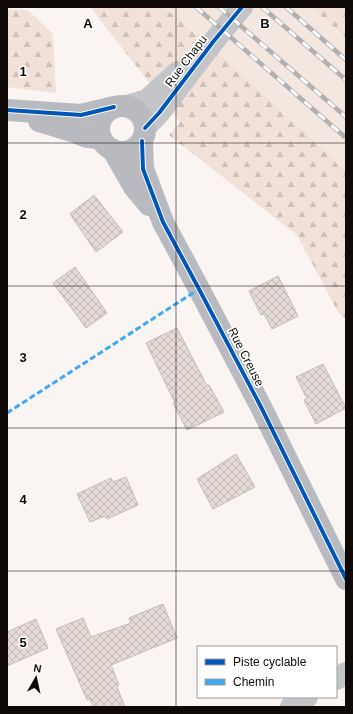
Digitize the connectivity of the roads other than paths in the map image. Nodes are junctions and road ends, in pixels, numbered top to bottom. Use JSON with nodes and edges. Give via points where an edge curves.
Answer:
{"nodes":[{"id":1,"x":242,"y":7,"type":"edge"},
{"id":2,"x":213,"y":42,"type":"junction"},
{"id":3,"x":121,"y":107,"type":"junction"},
{"id":4,"x":7,"y":110,"type":"edge"},
{"id":5,"x":144,"y":134,"type":"junction"},
{"id":6,"x":107,"y":144,"type":"junction"},
{"id":7,"x":163,"y":222,"type":"junction"},
{"id":8,"x":346,"y":579,"type":"edge"},
{"id":9,"x":346,"y":673,"type":"edge"},
{"id":10,"x":337,"y":678,"type":"edge"},
{"id":11,"x":305,"y":698,"type":"edge"},
{"id":12,"x":291,"y":707,"type":"edge"}],
"edges":[{"from":1,"to":2,"type":"street","name":"Rue Chapu"},
{"from":2,"to":3,"type":"street","name":"Rue Chapu","via":[[147,100]]},
{"from":2,"to":5,"type":"street","name":"Rue Chapu"},
{"from":3,"to":4,"type":"street","via":[[81,115]]},
{"from":3,"to":5,"type":"street","via":[[134,109],[140,114],[144,120]]},
{"from":3,"to":6,"type":"street","via":[[107,112],[101,120],[99,127]]},
{"from":4,"to":6,"type":"street"},
{"from":5,"to":6,"type":"street","via":[[137,147],[130,151],[121,152]]},
{"from":5,"to":7,"type":"street","name":"Rue Creuse","via":[[143,169]]},
{"from":6,"to":7,"type":"street","name":"Rue Creuse","via":[[134,187]]},
{"from":7,"to":8,"type":"street","name":"Rue Creuse"},
{"from":9,"to":10,"type":"street"},
{"from":11,"to":12,"type":"street"}]}
